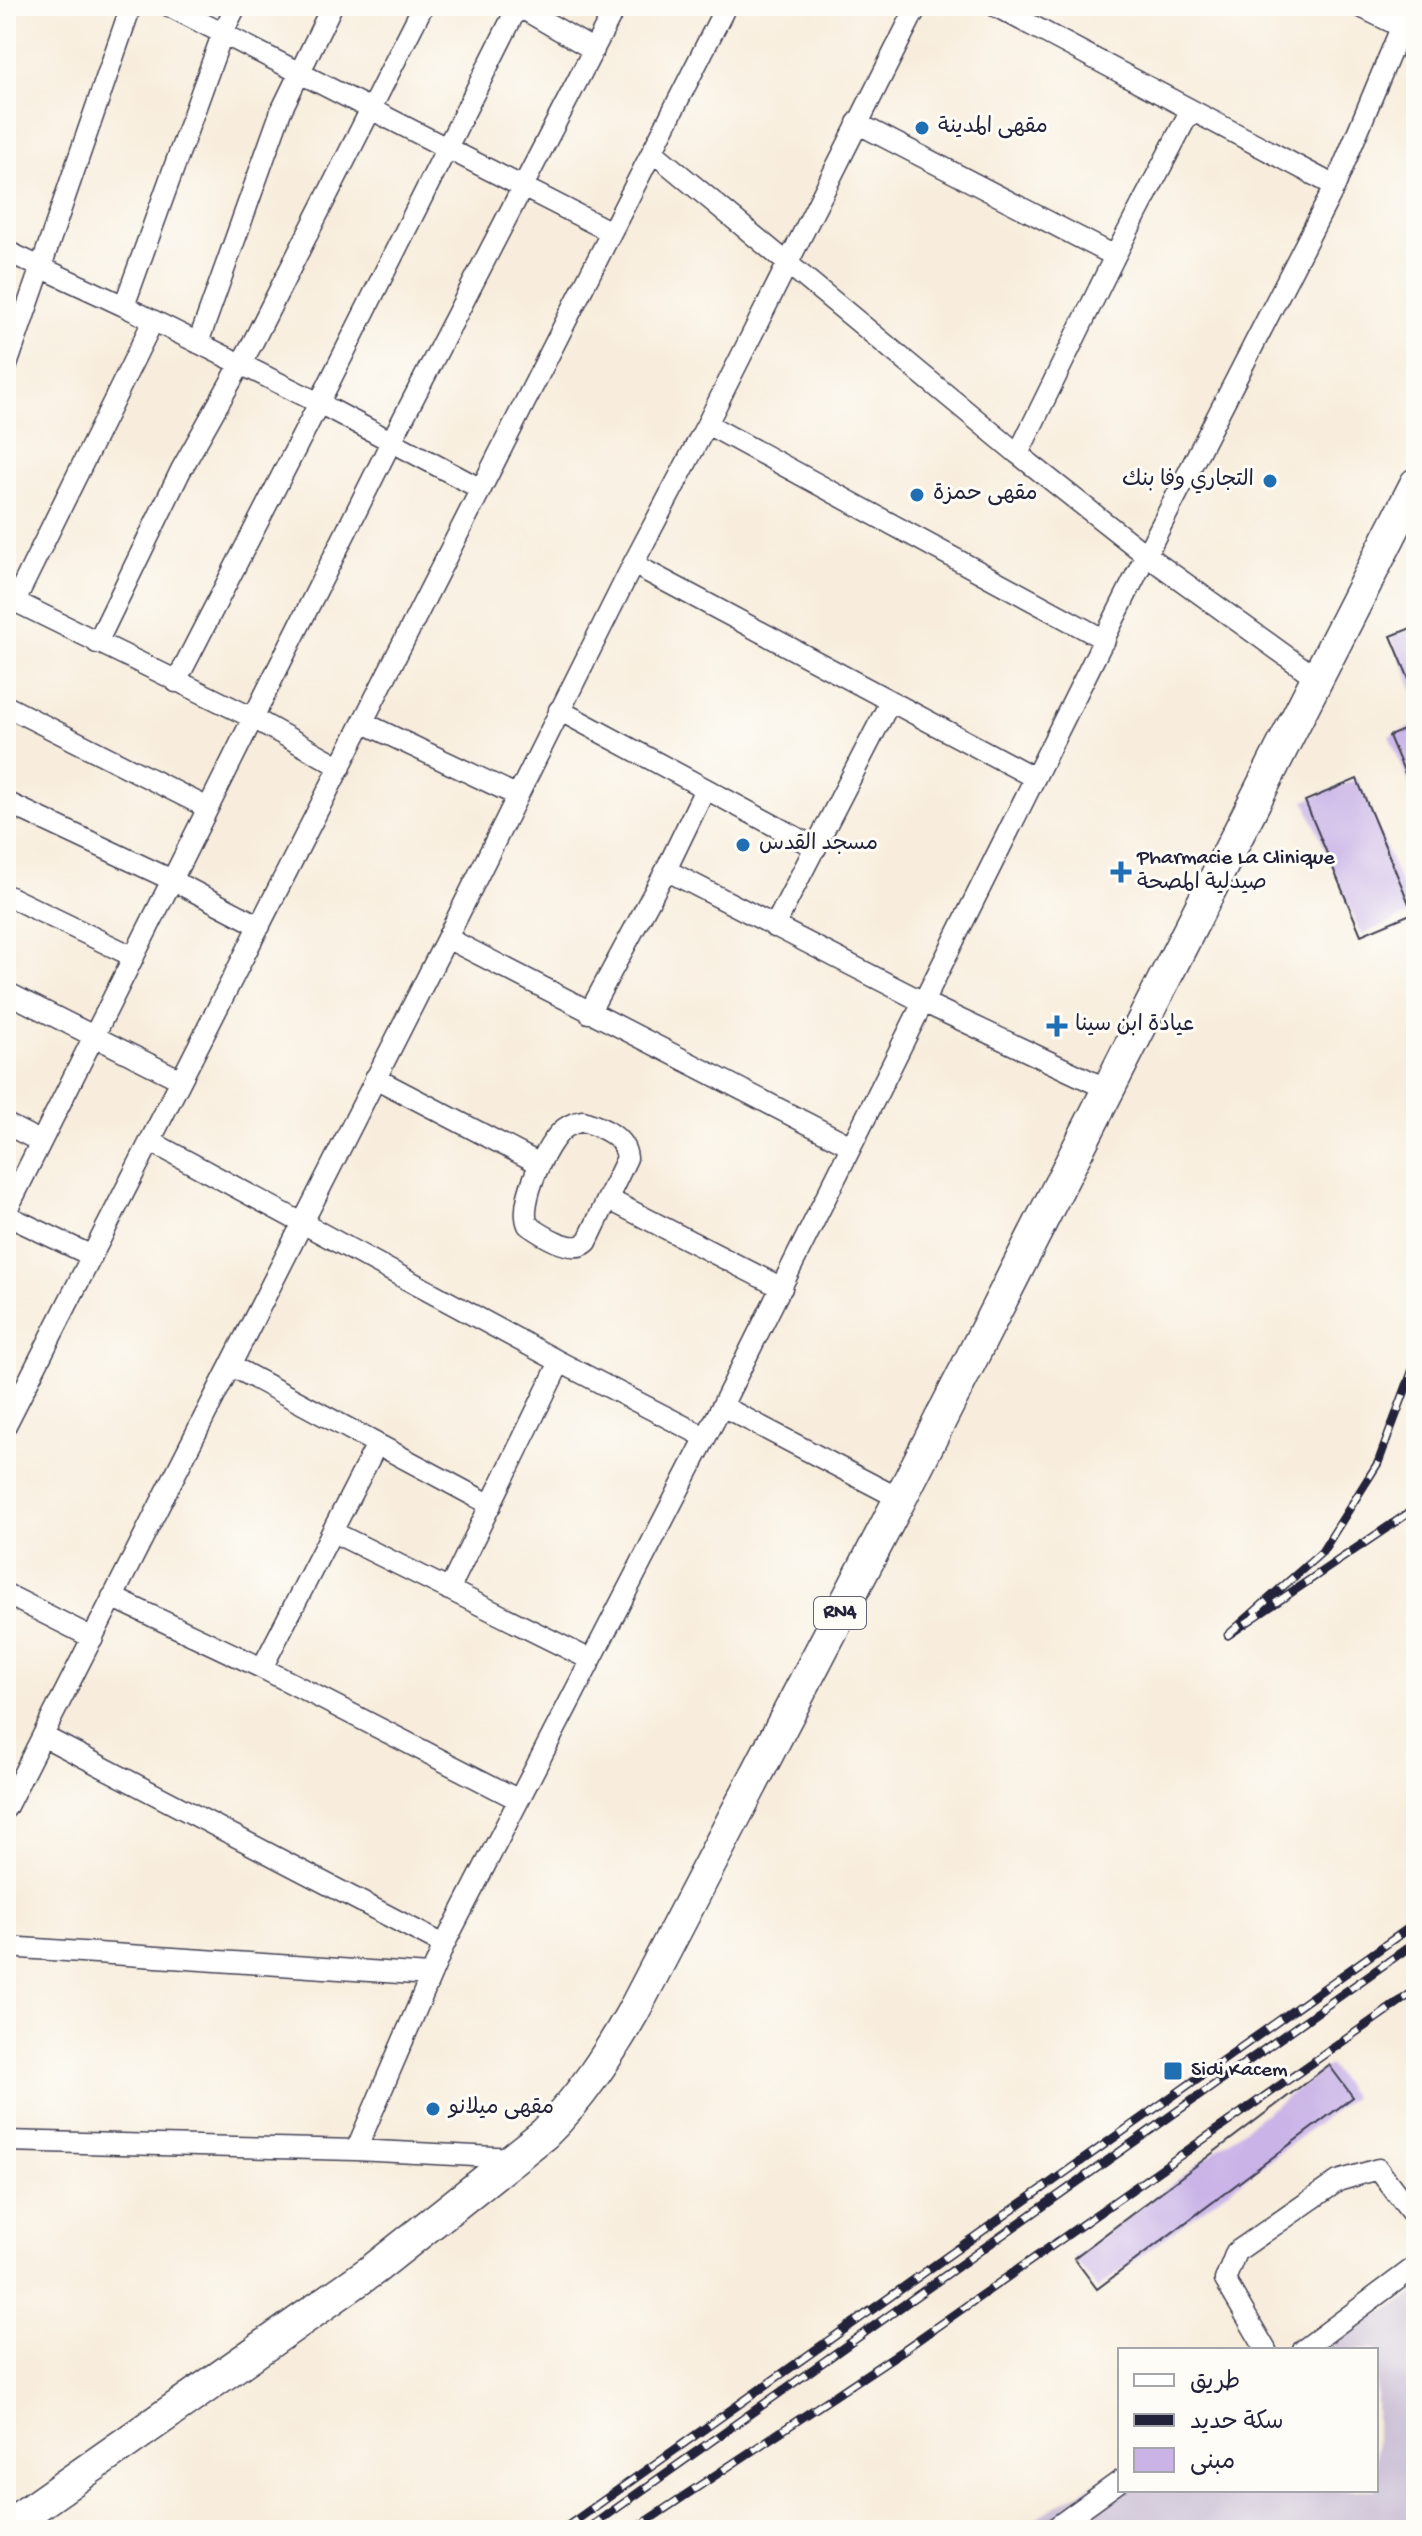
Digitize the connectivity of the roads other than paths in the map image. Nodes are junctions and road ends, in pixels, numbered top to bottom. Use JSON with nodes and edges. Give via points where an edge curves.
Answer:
{"nodes":[{"id":1,"x":131,"y":6,"type":"edge"},
{"id":2,"x":169,"y":6,"type":"edge"},
{"id":3,"x":236,"y":6,"type":"edge"},
{"id":4,"x":332,"y":6,"type":"edge"},
{"id":5,"x":423,"y":6,"type":"edge"},
{"id":6,"x":518,"y":6,"type":"edge"},
{"id":7,"x":616,"y":6,"type":"edge"},
{"id":8,"x":726,"y":6,"type":"edge"},
{"id":9,"x":917,"y":6,"type":"edge"},
{"id":10,"x":995,"y":6,"type":"edge"},
{"id":11,"x":1363,"y":6,"type":"edge"},
{"id":12,"x":1409,"y":21,"type":"edge"},
{"id":13,"x":223,"y":32,"type":"junction"},
{"id":14,"x":594,"y":50,"type":"junction"},
{"id":15,"x":298,"y":74,"type":"junction"},
{"id":16,"x":372,"y":109,"type":"junction"},
{"id":17,"x":1190,"y":111,"type":"junction"},
{"id":18,"x":857,"y":123,"type":"junction"},
{"id":19,"x":446,"y":149,"type":"junction"},
{"id":20,"x":653,"y":152,"type":"junction"},
{"id":21,"x":1335,"y":186,"type":"junction"},
{"id":22,"x":524,"y":189,"type":"junction"},
{"id":23,"x":611,"y":232,"type":"junction"},
{"id":24,"x":6,"y":251,"type":"edge"},
{"id":25,"x":1115,"y":256,"type":"junction"},
{"id":26,"x":787,"y":264,"type":"junction"},
{"id":27,"x":42,"y":269,"type":"junction"},
{"id":28,"x":124,"y":306,"type":"junction"},
{"id":29,"x":153,"y":321,"type":"junction"},
{"id":30,"x":198,"y":343,"type":"junction"},
{"id":31,"x":241,"y":364,"type":"junction"},
{"id":32,"x":6,"y":368,"type":"edge"},
{"id":33,"x":319,"y":403,"type":"junction"},
{"id":34,"x":707,"y":424,"type":"junction"},
{"id":35,"x":392,"y":440,"type":"junction"},
{"id":36,"x":1018,"y":454,"type":"junction"},
{"id":37,"x":1416,"y":484,"type":"edge"},
{"id":38,"x":481,"y":489,"type":"junction"},
{"id":39,"x":1146,"y":555,"type":"junction"},
{"id":40,"x":633,"y":564,"type":"junction"},
{"id":41,"x":10,"y":599,"type":"edge"},
{"id":42,"x":1105,"y":640,"type":"junction"},
{"id":43,"x":97,"y":643,"type":"junction"},
{"id":44,"x":1318,"y":679,"type":"junction"},
{"id":45,"x":176,"y":682,"type":"junction"},
{"id":46,"x":890,"y":702,"type":"junction"},
{"id":47,"x":6,"y":706,"type":"edge"},
{"id":48,"x":559,"y":710,"type":"junction"},
{"id":49,"x":253,"y":718,"type":"junction"},
{"id":50,"x":364,"y":723,"type":"junction"},
{"id":51,"x":341,"y":767,"type":"junction"},
{"id":52,"x":1035,"y":778,"type":"junction"},
{"id":53,"x":705,"y":789,"type":"junction"},
{"id":54,"x":516,"y":795,"type":"junction"},
{"id":55,"x":6,"y":802,"type":"edge"},
{"id":56,"x":208,"y":808,"type":"junction"},
{"id":57,"x":816,"y":848,"type":"junction"},
{"id":58,"x":666,"y":870,"type":"junction"},
{"id":59,"x":172,"y":880,"type":"junction"},
{"id":60,"x":6,"y":895,"type":"edge"},
{"id":61,"x":260,"y":926,"type":"junction"},
{"id":62,"x":774,"y":927,"type":"junction"},
{"id":63,"x":447,"y":938,"type":"junction"},
{"id":64,"x":134,"y":957,"type":"junction"},
{"id":65,"x":6,"y":992,"type":"edge"},
{"id":66,"x":923,"y":1002,"type":"junction"},
{"id":67,"x":589,"y":1013,"type":"junction"},
{"id":68,"x":93,"y":1037,"type":"junction"},
{"id":69,"x":375,"y":1078,"type":"junction"},
{"id":70,"x":181,"y":1080,"type":"junction"},
{"id":71,"x":1107,"y":1089,"type":"junction"},
{"id":72,"x":6,"y":1124,"type":"edge"},
{"id":73,"x":150,"y":1141,"type":"junction"},
{"id":74,"x":41,"y":1142,"type":"junction"},
{"id":75,"x":851,"y":1146,"type":"junction"},
{"id":76,"x":540,"y":1164,"type":"junction"},
{"id":77,"x":608,"y":1199,"type":"junction"},
{"id":78,"x":6,"y":1214,"type":"edge"},
{"id":79,"x":302,"y":1222,"type":"junction"},
{"id":80,"x":92,"y":1256,"type":"junction"},
{"id":81,"x":782,"y":1288,"type":"junction"},
{"id":82,"x":560,"y":1362,"type":"junction"},
{"id":83,"x":230,"y":1365,"type":"junction"},
{"id":84,"x":722,"y":1406,"type":"junction"},
{"id":85,"x":6,"y":1425,"type":"edge"},
{"id":86,"x":705,"y":1437,"type":"junction"},
{"id":87,"x":377,"y":1444,"type":"junction"},
{"id":88,"x":900,"y":1499,"type":"junction"},
{"id":89,"x":491,"y":1505,"type":"junction"},
{"id":90,"x":333,"y":1532,"type":"junction"},
{"id":91,"x":449,"y":1590,"type":"junction"},
{"id":92,"x":6,"y":1594,"type":"edge"},
{"id":93,"x":112,"y":1597,"type":"junction"},
{"id":94,"x":93,"y":1638,"type":"junction"},
{"id":95,"x":591,"y":1660,"type":"junction"},
{"id":96,"x":262,"y":1668,"type":"junction"},
{"id":97,"x":43,"y":1736,"type":"junction"},
{"id":98,"x":519,"y":1800,"type":"junction"},
{"id":99,"x":6,"y":1808,"type":"edge"},
{"id":100,"x":444,"y":1945,"type":"junction"},
{"id":101,"x":6,"y":1947,"type":"edge"},
{"id":102,"x":430,"y":1975,"type":"junction"},
{"id":103,"x":6,"y":2141,"type":"edge"},
{"id":104,"x":356,"y":2150,"type":"junction"},
{"id":105,"x":515,"y":2158,"type":"junction"},
{"id":106,"x":1416,"y":2219,"type":"edge"},
{"id":107,"x":1416,"y":2266,"type":"edge"},
{"id":108,"x":1265,"y":2348,"type":"edge"},
{"id":109,"x":1306,"y":2348,"type":"edge"},
{"id":110,"x":1118,"y":2482,"type":"edge"},
{"id":111,"x":6,"y":2527,"type":"edge"},
{"id":112,"x":1052,"y":2530,"type":"edge"}],
"edges":[{"from":1,"to":27,"type":"street"},
{"from":2,"to":13,"type":"street"},
{"from":3,"to":13,"type":"street"},
{"from":4,"to":15,"type":"street"},
{"from":5,"to":16,"type":"street"},
{"from":6,"to":14,"type":"street"},
{"from":6,"to":19,"type":"street"},
{"from":7,"to":14,"type":"street"},
{"from":8,"to":20,"type":"street"},
{"from":9,"to":18,"type":"street"},
{"from":10,"to":17,"type":"street"},
{"from":11,"to":12,"type":"street"},
{"from":12,"to":21,"type":"street"},
{"from":13,"to":15,"type":"street"},
{"from":13,"to":28,"type":"street"},
{"from":14,"to":22,"type":"street"},
{"from":15,"to":16,"type":"street"},
{"from":15,"to":30,"type":"street"},
{"from":16,"to":19,"type":"street"},
{"from":16,"to":31,"type":"street"},
{"from":17,"to":21,"type":"street"},
{"from":17,"to":25,"type":"street"},
{"from":18,"to":25,"type":"street"},
{"from":18,"to":26,"type":"street"},
{"from":19,"to":22,"type":"street"},
{"from":19,"to":33,"type":"street"},
{"from":20,"to":23,"type":"street"},
{"from":20,"to":26,"type":"street"},
{"from":21,"to":39,"type":"street"},
{"from":22,"to":23,"type":"street"},
{"from":22,"to":35,"type":"street"},
{"from":23,"to":38,"type":"street"},
{"from":24,"to":27,"type":"street"},
{"from":25,"to":36,"type":"street"},
{"from":26,"to":34,"type":"street"},
{"from":26,"to":36,"type":"street"},
{"from":27,"to":28,"type":"street"},
{"from":27,"to":32,"type":"street"},
{"from":28,"to":29,"type":"street"},
{"from":29,"to":30,"type":"street"},
{"from":29,"to":41,"type":"street"},
{"from":30,"to":31,"type":"street"},
{"from":31,"to":33,"type":"street"},
{"from":31,"to":43,"type":"street","via":[[181,470]]},
{"from":33,"to":35,"type":"street"},
{"from":33,"to":45,"type":"street"},
{"from":34,"to":40,"type":"street"},
{"from":34,"to":42,"type":"street"},
{"from":35,"to":38,"type":"street"},
{"from":35,"to":49,"type":"street"},
{"from":36,"to":39,"type":"street"},
{"from":37,"to":44,"type":"main road","number":"RN4"},
{"from":38,"to":50,"type":"street"},
{"from":39,"to":42,"type":"street"},
{"from":39,"to":44,"type":"street"},
{"from":40,"to":46,"type":"street"},
{"from":40,"to":48,"type":"street"},
{"from":41,"to":43,"type":"street"},
{"from":42,"to":52,"type":"street"},
{"from":43,"to":45,"type":"street"},
{"from":44,"to":71,"type":"main road","number":"RN4"},
{"from":45,"to":49,"type":"street"},
{"from":46,"to":52,"type":"street"},
{"from":46,"to":57,"type":"street"},
{"from":47,"to":56,"type":"street"},
{"from":48,"to":53,"type":"street"},
{"from":48,"to":54,"type":"street"},
{"from":49,"to":51,"type":"street"},
{"from":49,"to":56,"type":"street"},
{"from":50,"to":51,"type":"street"},
{"from":50,"to":54,"type":"street"},
{"from":51,"to":61,"type":"street"},
{"from":52,"to":66,"type":"street"},
{"from":53,"to":57,"type":"street"},
{"from":53,"to":58,"type":"street"},
{"from":54,"to":63,"type":"street"},
{"from":55,"to":59,"type":"street"},
{"from":56,"to":59,"type":"street"},
{"from":57,"to":62,"type":"street"},
{"from":58,"to":62,"type":"street"},
{"from":58,"to":67,"type":"street"},
{"from":59,"to":61,"type":"street"},
{"from":59,"to":64,"type":"street"},
{"from":60,"to":64,"type":"street"},
{"from":61,"to":70,"type":"street"},
{"from":62,"to":66,"type":"street"},
{"from":63,"to":67,"type":"street"},
{"from":63,"to":69,"type":"street"},
{"from":64,"to":68,"type":"street"},
{"from":65,"to":68,"type":"street"},
{"from":66,"to":71,"type":"street"},
{"from":66,"to":75,"type":"street"},
{"from":67,"to":75,"type":"street"},
{"from":68,"to":70,"type":"street"},
{"from":68,"to":74,"type":"street"},
{"from":69,"to":76,"type":"street"},
{"from":69,"to":79,"type":"street"},
{"from":70,"to":73,"type":"street"},
{"from":71,"to":88,"type":"main road","number":"RN4"},
{"from":72,"to":74,"type":"street"},
{"from":73,"to":79,"type":"street"},
{"from":73,"to":80,"type":"street"},
{"from":74,"to":78,"type":"street"},
{"from":75,"to":81,"type":"street"},
{"from":76,"to":77,"type":"street","via":[[558,1135],[573,1123],[587,1122],[611,1133],[624,1145],[627,1158]]},
{"from":76,"to":77,"type":"street","via":[[524,1209],[533,1228],[571,1247],[583,1246]]},
{"from":77,"to":81,"type":"street"},
{"from":78,"to":80,"type":"street"},
{"from":79,"to":82,"type":"street"},
{"from":79,"to":83,"type":"street"},
{"from":80,"to":85,"type":"street"},
{"from":81,"to":84,"type":"street"},
{"from":82,"to":86,"type":"street"},
{"from":82,"to":89,"type":"street"},
{"from":83,"to":87,"type":"street"},
{"from":83,"to":93,"type":"street"},
{"from":84,"to":86,"type":"street"},
{"from":84,"to":88,"type":"street"},
{"from":86,"to":95,"type":"street"},
{"from":87,"to":89,"type":"street"},
{"from":87,"to":90,"type":"street"},
{"from":88,"to":105,"type":"main road","number":"RN4","via":[[617,2039],[560,2118]]},
{"from":89,"to":91,"type":"street"},
{"from":90,"to":91,"type":"street"},
{"from":90,"to":96,"type":"street"},
{"from":91,"to":95,"type":"street"},
{"from":92,"to":94,"type":"street"},
{"from":93,"to":94,"type":"street"},
{"from":93,"to":96,"type":"street"},
{"from":94,"to":97,"type":"street"},
{"from":95,"to":98,"type":"street"},
{"from":96,"to":98,"type":"street"},
{"from":97,"to":99,"type":"street"},
{"from":97,"to":100,"type":"street"},
{"from":98,"to":100,"type":"street"},
{"from":100,"to":102,"type":"street"},
{"from":101,"to":102,"type":"street"},
{"from":102,"to":104,"type":"street"},
{"from":103,"to":104,"type":"street"},
{"from":104,"to":105,"type":"street"},
{"from":105,"to":111,"type":"main road","number":"RN4","via":[[374,2269]]},
{"from":106,"to":108,"type":"street","via":[[1378,2169],[1338,2181],[1236,2252],[1225,2280]]},
{"from":107,"to":109,"type":"street"},
{"from":110,"to":112,"type":"street"}]}
